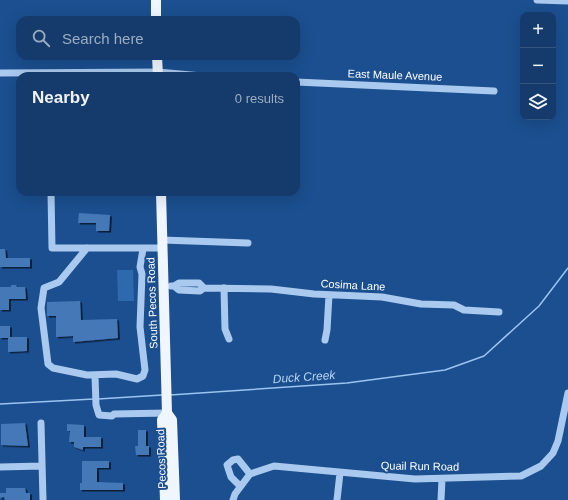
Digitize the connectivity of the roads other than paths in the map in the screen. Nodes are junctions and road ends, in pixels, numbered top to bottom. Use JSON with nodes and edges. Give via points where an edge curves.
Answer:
{"nodes":[{"id":1,"x":156,"y":0,"type":"edge"},
{"id":2,"x":537,"y":0,"type":"edge"},
{"id":3,"x":568,"y":1,"type":"edge"},
{"id":4,"x":156,"y":16,"type":"edge"},
{"id":5,"x":157,"y":60,"type":"edge"},
{"id":6,"x":158,"y":72,"type":"edge"},
{"id":7,"x":0,"y":73,"type":"edge"},
{"id":8,"x":16,"y":74,"type":"edge"},
{"id":9,"x":300,"y":82,"type":"edge"},
{"id":10,"x":494,"y":90,"type":"dead end"},
{"id":11,"x":51,"y":196,"type":"edge"},
{"id":12,"x":161,"y":196,"type":"edge"},
{"id":13,"x":248,"y":243,"type":"dead end"},
{"id":14,"x":162,"y":244,"type":"junction"},
{"id":15,"x":86,"y":248,"type":"junction"},
{"id":16,"x":143,"y":249,"type":"junction"},
{"id":17,"x":164,"y":286,"type":"junction"},
{"id":18,"x":224,"y":288,"type":"junction"},
{"id":19,"x":328,"y":295,"type":"junction"},
{"id":20,"x":500,"y":312,"type":"dead end"},
{"id":21,"x":229,"y":339,"type":"dead end"},
{"id":22,"x":325,"y":340,"type":"dead end"},
{"id":23,"x":95,"y":376,"type":"junction"},
{"id":24,"x":568,"y":393,"type":"edge"},
{"id":25,"x":168,"y":412,"type":"junction"},
{"id":26,"x":41,"y":423,"type":"dead end"},
{"id":27,"x":42,"y":466,"type":"junction"},
{"id":28,"x":0,"y":467,"type":"edge"},
{"id":29,"x":340,"y":473,"type":"junction"},
{"id":30,"x":250,"y":474,"type":"junction"},
{"id":31,"x":442,"y":479,"type":"junction"},
{"id":32,"x":240,"y":486,"type":"junction"},
{"id":33,"x":43,"y":500,"type":"edge"},
{"id":34,"x":165,"y":500,"type":"edge"},
{"id":35,"x":175,"y":500,"type":"edge"},
{"id":36,"x":233,"y":500,"type":"edge"},
{"id":37,"x":337,"y":500,"type":"edge"},
{"id":38,"x":441,"y":500,"type":"edge"}],
"edges":[{"from":1,"to":4,"type":"main road"},
{"from":2,"to":3,"type":"street"},
{"from":5,"to":6,"type":"main road"},
{"from":7,"to":8,"type":"street"},
{"from":9,"to":10,"type":"street","name":"East Maule Avenue"},
{"from":11,"to":15,"type":"street","via":[[52,248]]},
{"from":12,"to":14,"type":"main road","name":"South Pecos Road"},
{"from":13,"to":14,"type":"street"},
{"from":14,"to":16,"type":"street"},
{"from":14,"to":17,"type":"main road","name":"South Pecos Road"},
{"from":15,"to":16,"type":"street"},
{"from":15,"to":23,"type":"street","via":[[59,282],[44,288],[41,308],[48,364],[53,368]]},
{"from":16,"to":23,"type":"street","via":[[140,267],[140,327],[145,370],[143,376],[137,379],[106,373]]},
{"from":17,"to":18,"type":"street","name":"Cosima Lane","via":[[174,286],[179,290],[191,287],[200,291],[204,288]]},
{"from":17,"to":25,"type":"main road","name":"South Pecos Road"},
{"from":18,"to":19,"type":"street","name":"Cosima Lane","via":[[270,289]]},
{"from":18,"to":21,"type":"street","via":[[225,329]]},
{"from":19,"to":20,"type":"street","name":"Cosima Lane","via":[[382,297],[421,304],[454,305],[464,310]]},
{"from":19,"to":22,"type":"street"},
{"from":23,"to":25,"type":"street","via":[[96,410],[99,416]]},
{"from":24,"to":31,"type":"street","name":"Quail Run Road","via":[[556,447],[550,458],[536,470],[516,477]]},
{"from":25,"to":34,"type":"main road","name":"South Pecos Road","via":[[162,420]]},
{"from":25,"to":35,"type":"main road","name":"Pecos Road","via":[[172,420]]},
{"from":26,"to":27,"type":"street"},
{"from":27,"to":28,"type":"street"},
{"from":27,"to":33,"type":"street"},
{"from":29,"to":30,"type":"street","name":"Quail Run Road","via":[[274,466]]},
{"from":29,"to":31,"type":"street","name":"Quail Run Road"},
{"from":29,"to":37,"type":"street"},
{"from":30,"to":32,"type":"street"},
{"from":30,"to":32,"type":"street","via":[[238,459],[227,465],[231,477]]},
{"from":31,"to":38,"type":"street"},
{"from":32,"to":36,"type":"street"}]}
